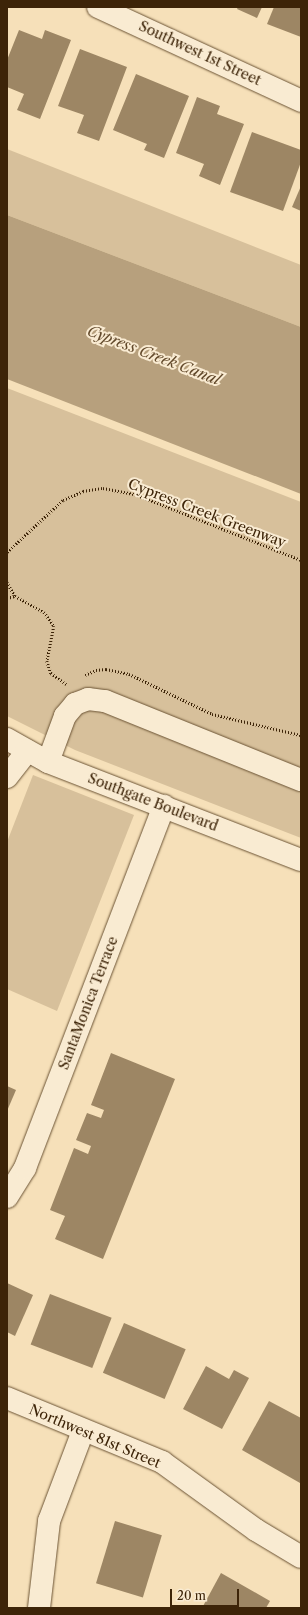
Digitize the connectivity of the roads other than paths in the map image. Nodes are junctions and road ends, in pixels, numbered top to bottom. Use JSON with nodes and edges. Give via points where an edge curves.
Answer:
{"nodes":[{"id":1,"x":98,"y":7,"type":"edge"},
{"id":2,"x":301,"y":101,"type":"edge"},
{"id":3,"x":7,"y":739,"type":"edge"},
{"id":4,"x":28,"y":751,"type":"junction"},
{"id":5,"x":48,"y":762,"type":"junction"},
{"id":6,"x":7,"y":777,"type":"edge"},
{"id":7,"x":301,"y":780,"type":"edge"},
{"id":8,"x":164,"y":806,"type":"junction"},
{"id":9,"x":301,"y":860,"type":"edge"},
{"id":10,"x":7,"y":1197,"type":"edge"},
{"id":11,"x":7,"y":1398,"type":"edge"},
{"id":12,"x":84,"y":1431,"type":"junction"},
{"id":13,"x":301,"y":1557,"type":"edge"},
{"id":14,"x":39,"y":1608,"type":"edge"}],
"edges":[{"from":1,"to":2,"type":"street","name":"Southwest 1st Street"},
{"from":3,"to":4,"type":"street","name":"Southgate Boulevard"},
{"from":4,"to":5,"type":"street","name":"Southgate Boulevard"},
{"from":4,"to":6,"type":"street"},
{"from":5,"to":7,"type":"street","via":[[65,716],[75,704],[88,699],[105,701]]},
{"from":5,"to":8,"type":"street","name":"Southgate Boulevard"},
{"from":8,"to":9,"type":"street","name":"Southgate Boulevard"},
{"from":8,"to":10,"type":"street","name":"SantaMonica Terrace","via":[[25,1168]]},
{"from":11,"to":12,"type":"street","name":"Northwest 81st Street"},
{"from":12,"to":13,"type":"street","name":"Northwest 81st Street","via":[[162,1462],[256,1530]]},
{"from":12,"to":14,"type":"street","via":[[49,1521]]}]}
